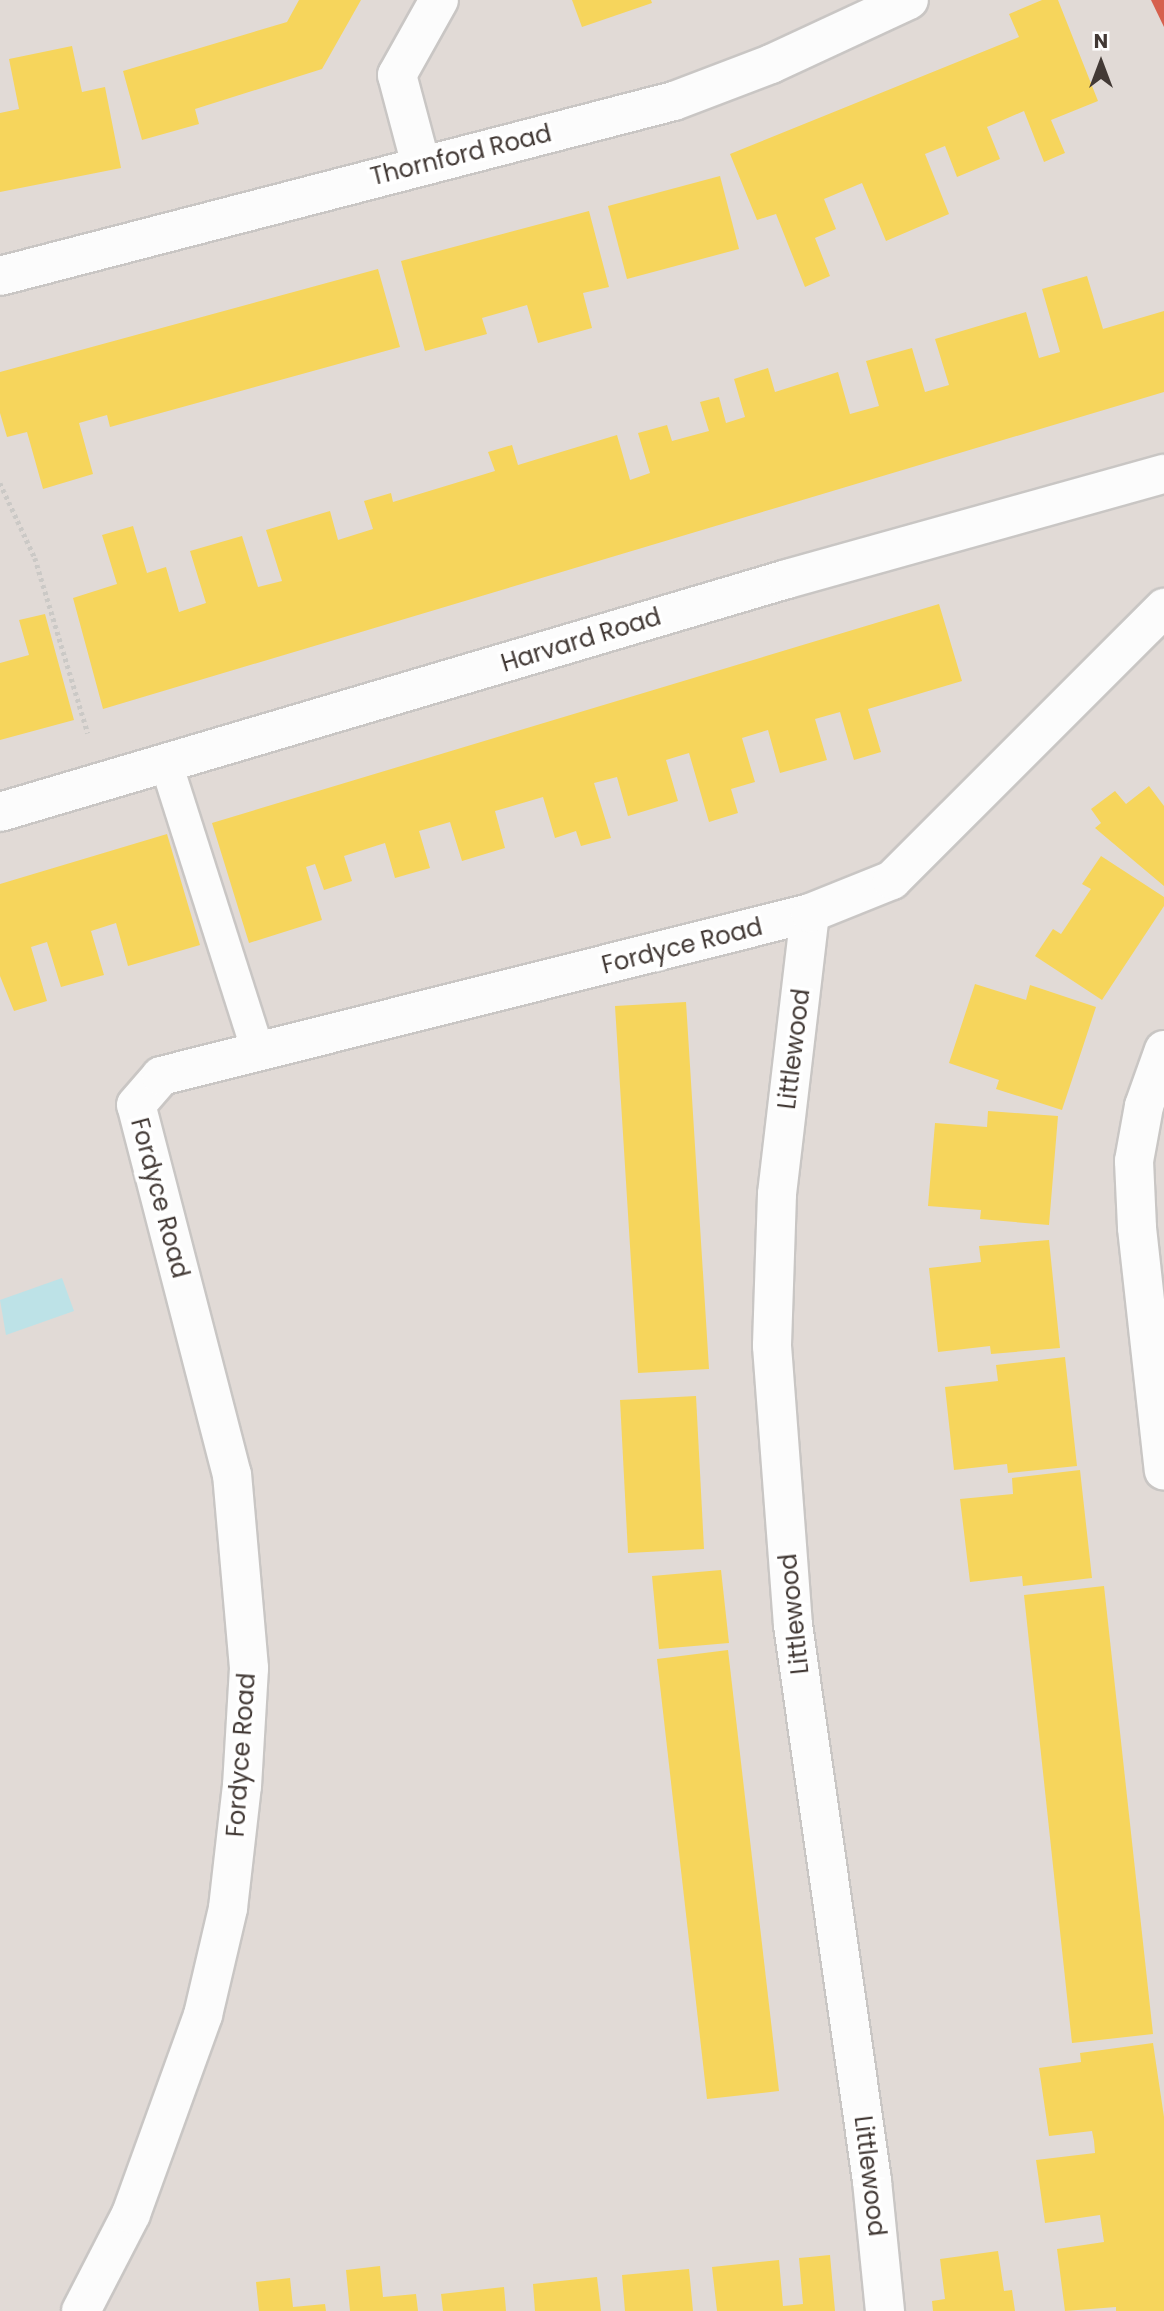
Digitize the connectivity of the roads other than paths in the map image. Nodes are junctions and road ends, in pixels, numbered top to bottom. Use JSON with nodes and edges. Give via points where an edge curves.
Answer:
{"nodes":[{"id":1,"x":439,"y":0,"type":"edge"},
{"id":2,"x":909,"y":0,"type":"edge"},
{"id":3,"x":421,"y":165,"type":"junction"},
{"id":4,"x":0,"y":276,"type":"edge"},
{"id":5,"x":1164,"y":474,"type":"edge"},
{"id":6,"x":1164,"y":608,"type":"edge"},
{"id":7,"x":166,"y":762,"type":"junction"},
{"id":8,"x":0,"y":812,"type":"edge"},
{"id":9,"x":810,"y":914,"type":"junction"},
{"id":10,"x":1164,"y":1050,"type":"edge"},
{"id":11,"x":258,"y":1052,"type":"junction"},
{"id":12,"x":1164,"y":1471,"type":"edge"},
{"id":13,"x":81,"y":2311,"type":"edge"},
{"id":14,"x":885,"y":2311,"type":"edge"}],
"edges":[{"from":1,"to":3,"type":"street","via":[[397,75]]},
{"from":2,"to":3,"type":"street","name":"Thornford Road","via":[[771,64],[674,101]]},
{"from":3,"to":4,"type":"street","name":"Thornford Road"},
{"from":5,"to":7,"type":"street","name":"Harvard Road","via":[[787,579]]},
{"from":6,"to":9,"type":"street","name":"Fordyce Road","via":[[892,880]]},
{"from":7,"to":8,"type":"street","name":"Harvard Road"},
{"from":7,"to":11,"type":"lane"},
{"from":9,"to":11,"type":"street","name":"Fordyce Road"},
{"from":9,"to":14,"type":"street","name":"Littlewood","via":[[777,1194],[772,1346],[793,1625],[872,2181]]},
{"from":10,"to":12,"type":"street","via":[[1143,1106],[1134,1161]]},
{"from":11,"to":13,"type":"street","name":"Fordyce Road","via":[[161,1076],[136,1105],[232,1475],[249,1668],[228,1908],[203,2015],[131,2214]]}]}
